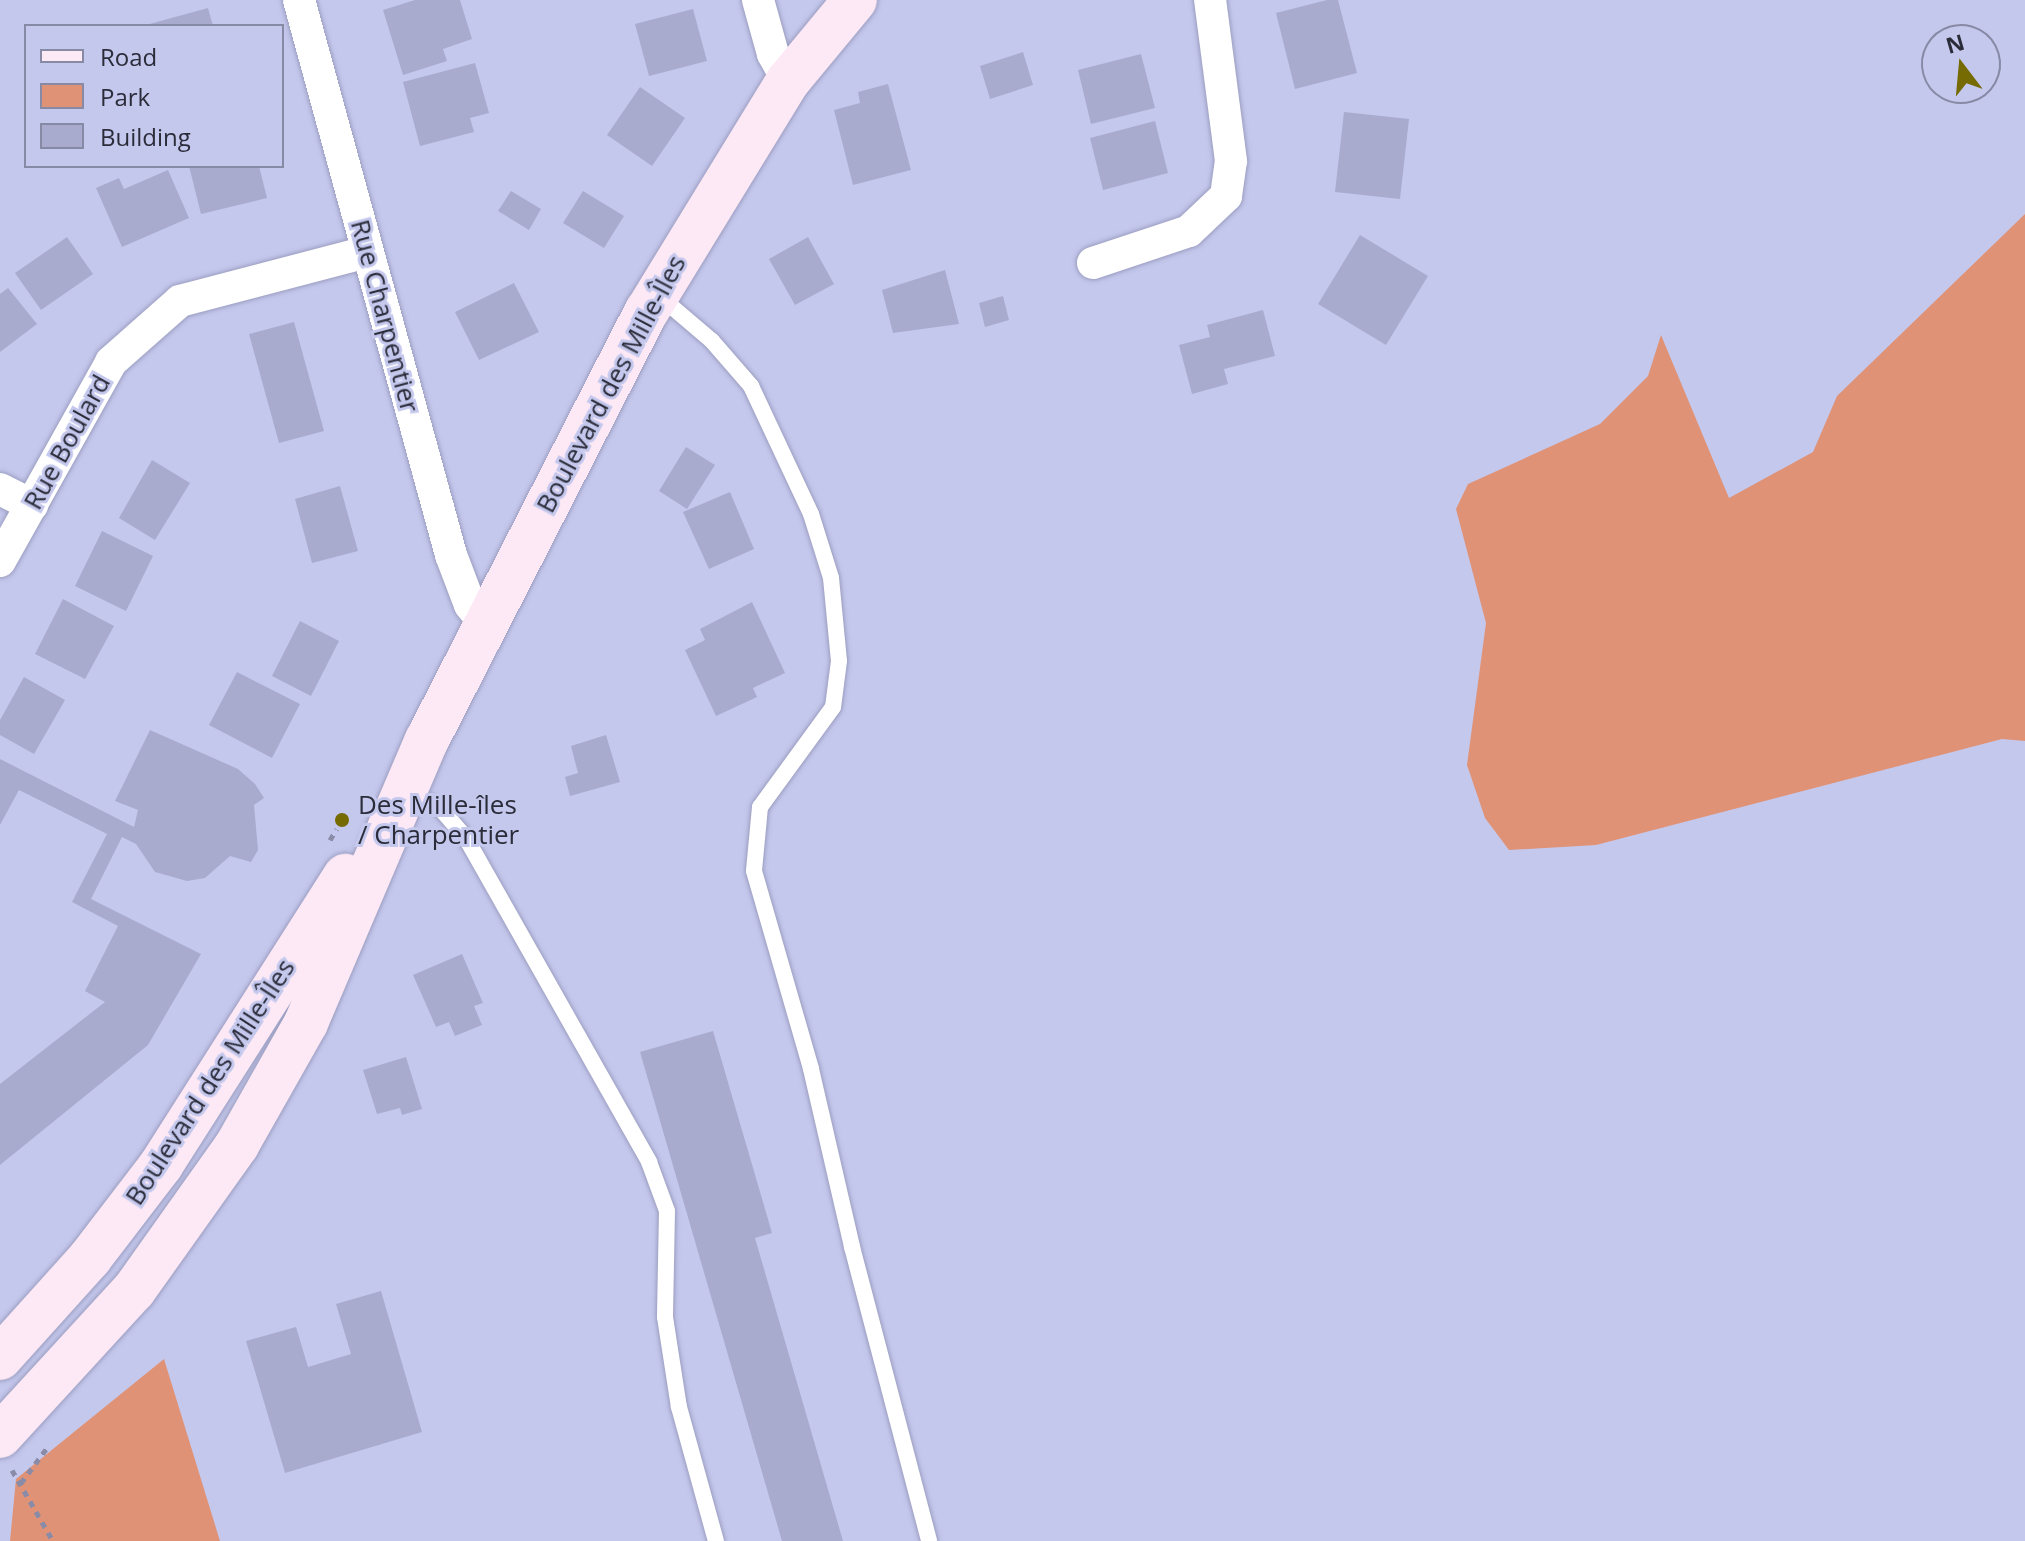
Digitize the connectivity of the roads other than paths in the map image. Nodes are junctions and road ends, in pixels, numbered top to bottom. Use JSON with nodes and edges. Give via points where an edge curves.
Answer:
{"nodes":[{"id":1,"x":299,"y":0,"type":"edge"},
{"id":2,"x":758,"y":0,"type":"edge"},
{"id":3,"x":855,"y":0,"type":"edge"},
{"id":4,"x":1210,"y":0,"type":"edge"},
{"id":5,"x":788,"y":81,"type":"junction"},
{"id":6,"x":367,"y":252,"type":"junction"},
{"id":7,"x":1093,"y":263,"type":"dead end"},
{"id":8,"x":657,"y":294,"type":"junction"},
{"id":9,"x":0,"y":489,"type":"edge"},
{"id":10,"x":32,"y":505,"type":"junction"},
{"id":11,"x":0,"y":561,"type":"edge"},
{"id":12,"x":486,"y":625,"type":"junction"},
{"id":13,"x":402,"y":790,"type":"junction"},
{"id":14,"x":0,"y":1358,"type":"edge"},
{"id":15,"x":4,"y":1449,"type":"edge"},
{"id":16,"x":716,"y":1541,"type":"edge"},
{"id":17,"x":929,"y":1541,"type":"edge"}],
"edges":[{"from":1,"to":6,"type":"street","name":"Rue Charpentier"},
{"from":2,"to":5,"type":"street","via":[[774,59]]},
{"from":3,"to":5,"type":"street","name":"Boulevard des Mille-Îles"},
{"from":4,"to":7,"type":"street","via":[[1231,161],[1226,196],[1189,231]]},
{"from":5,"to":8,"type":"street","name":"Boulevard des Mille-Îles"},
{"from":6,"to":10,"type":"street","name":"Rue Boulard","via":[[180,301],[111,362]]},
{"from":6,"to":12,"type":"street","name":"Rue Charpentier","via":[[451,555],[470,605]]},
{"from":8,"to":12,"type":"street","name":"Boulevard des Mille-Îles"},
{"from":8,"to":17,"type":"lane","via":[[712,341],[751,386],[811,514],[831,578],[839,661],[833,707],[760,807],[754,871],[811,1069]]},
{"from":9,"to":10,"type":"street"},
{"from":10,"to":11,"type":"street","name":"Rue Boulard"},
{"from":12,"to":13,"type":"street","name":"Boulevard des Mille-Îles"},
{"from":13,"to":14,"type":"street","name":"Boulevard des Mille-Îles","via":[[161,1165],[90,1258]]},
{"from":13,"to":15,"type":"street","name":"Boulevard des Mille-Îles","via":[[306,1023],[237,1145],[171,1243]]},
{"from":13,"to":16,"type":"lane","via":[[440,808],[466,838],[649,1162],[667,1211],[665,1317],[679,1407]]}]}
